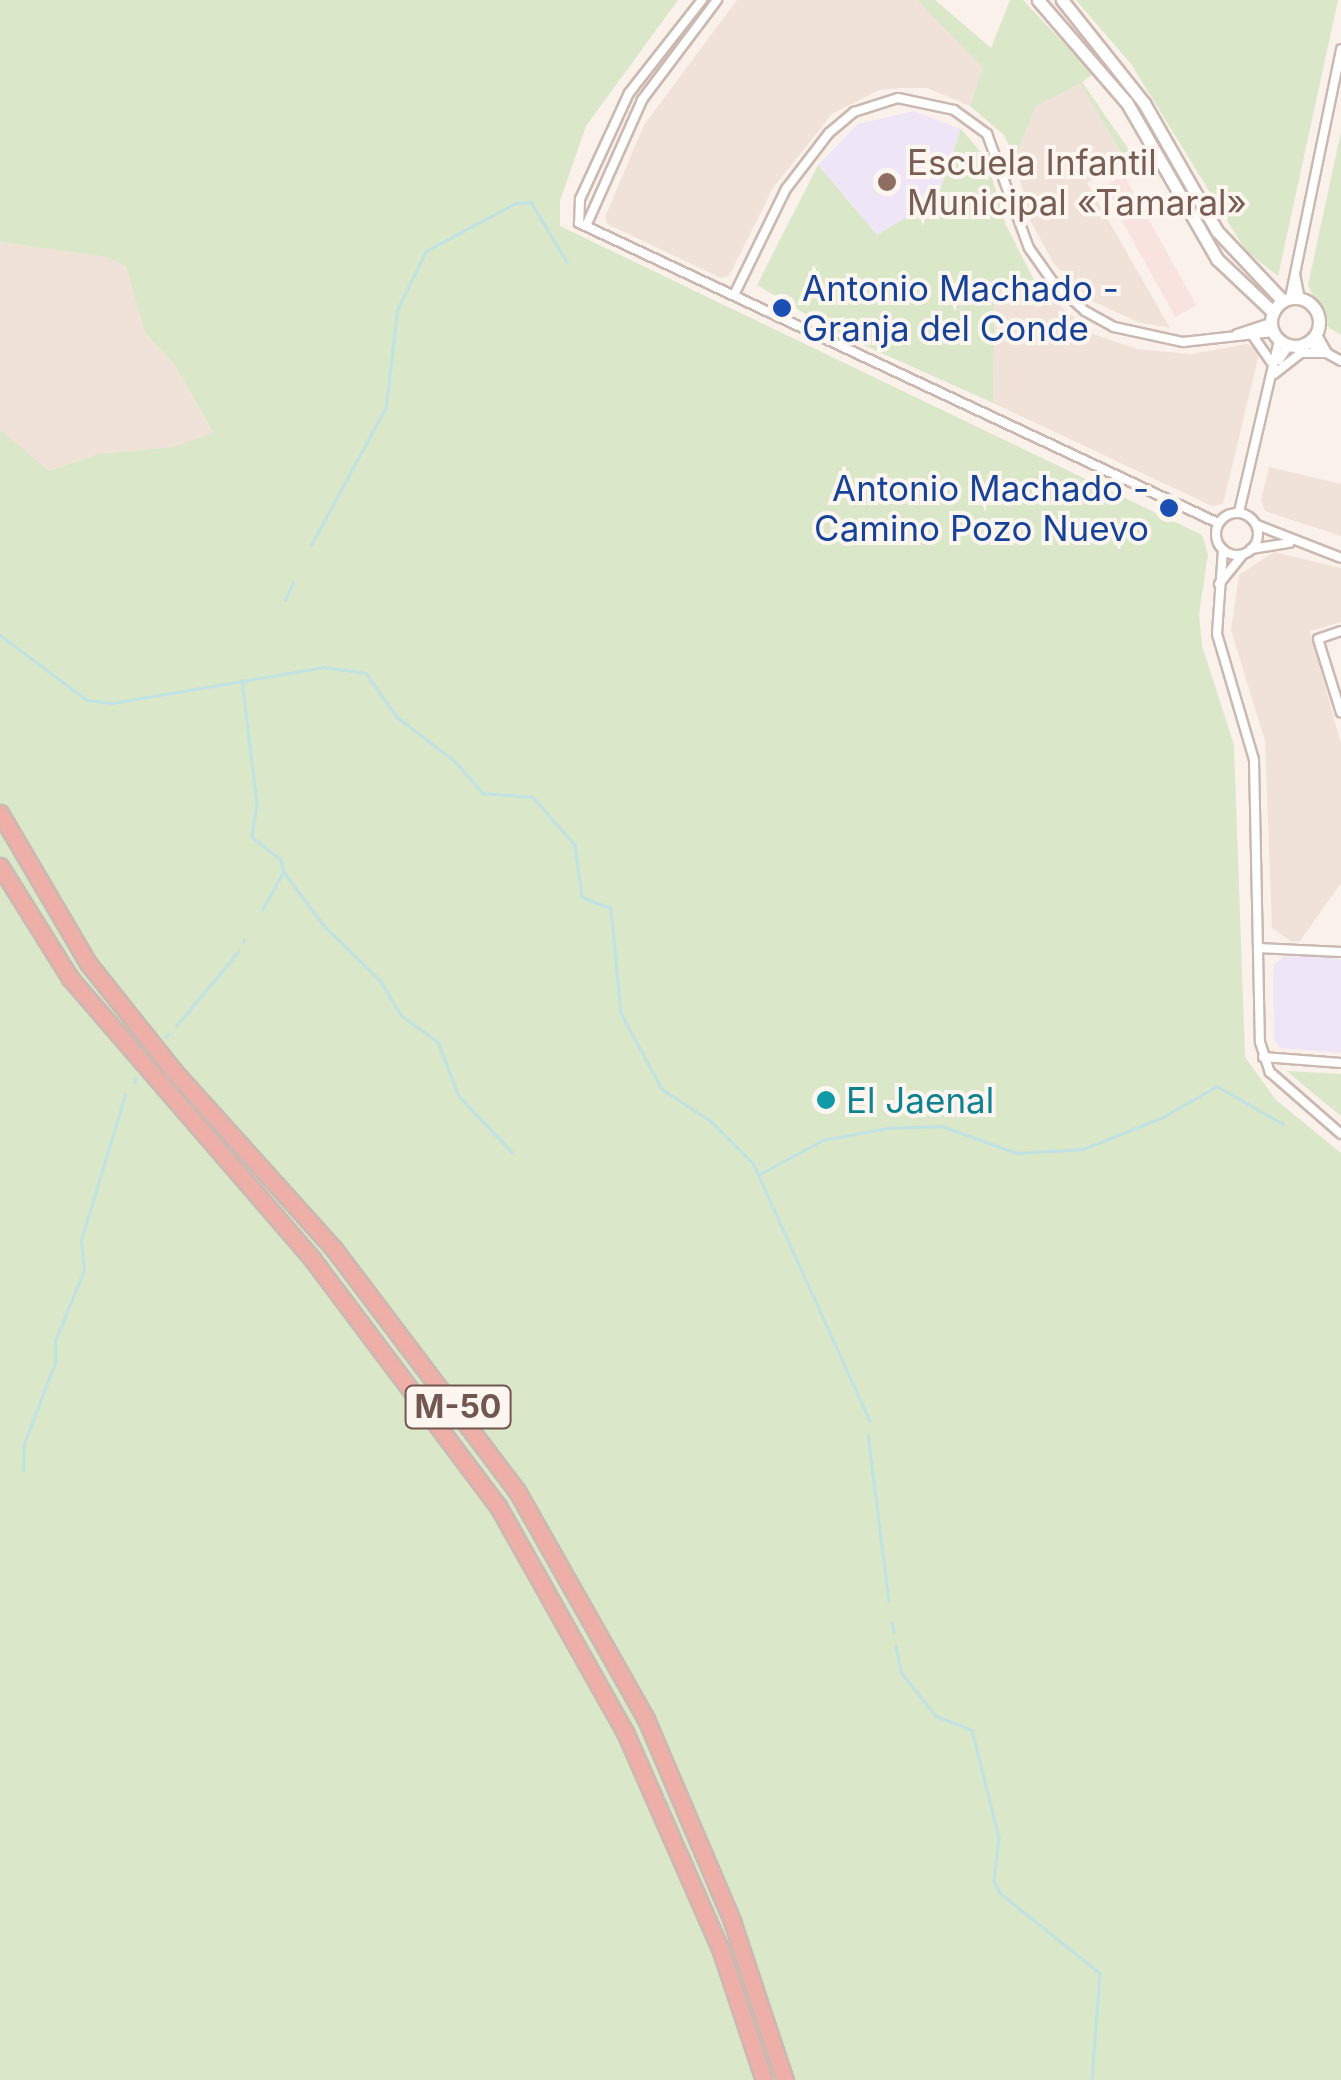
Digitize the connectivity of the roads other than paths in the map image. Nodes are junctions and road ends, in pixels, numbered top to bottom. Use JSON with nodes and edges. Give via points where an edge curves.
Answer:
{"nodes":[{"id":1,"x":702,"y":0,"type":"edge"},
{"id":2,"x":717,"y":0,"type":"edge"},
{"id":3,"x":1038,"y":0,"type":"edge"},
{"id":4,"x":1062,"y":0,"type":"edge"},
{"id":5,"x":1341,"y":49,"type":"edge"},
{"id":6,"x":576,"y":214,"type":"junction"},
{"id":7,"x":590,"y":214,"type":"junction"},
{"id":8,"x":586,"y":226,"type":"junction"},
{"id":9,"x":1294,"y":269,"type":"junction"},
{"id":10,"x":1289,"y":282,"type":"junction"},
{"id":11,"x":1271,"y":290,"type":"junction"},
{"id":12,"x":734,"y":295,"type":"junction"},
{"id":13,"x":1291,"y":299,"type":"junction"},
{"id":14,"x":1260,"y":302,"type":"junction"},
{"id":15,"x":1277,"y":330,"type":"junction"},
{"id":16,"x":1252,"y":331,"type":"junction"},
{"id":17,"x":1312,"y":338,"type":"junction"},
{"id":18,"x":1327,"y":352,"type":"junction"},
{"id":19,"x":1341,"y":362,"type":"edge"},
{"id":20,"x":1274,"y":374,"type":"junction"},
{"id":21,"x":1238,"y":512,"type":"junction"},
{"id":22,"x":1218,"y":522,"type":"junction"},
{"id":23,"x":1256,"y":524,"type":"junction"},
{"id":24,"x":1294,"y":542,"type":"junction"},
{"id":25,"x":1223,"y":550,"type":"junction"},
{"id":26,"x":1247,"y":552,"type":"junction"},
{"id":27,"x":1341,"y":558,"type":"edge"},
{"id":28,"x":1220,"y":584,"type":"junction"},
{"id":29,"x":1341,"y":630,"type":"edge"},
{"id":30,"x":1341,"y":713,"type":"edge"},
{"id":31,"x":0,"y":813,"type":"edge"},
{"id":32,"x":0,"y":866,"type":"edge"},
{"id":33,"x":1258,"y":948,"type":"junction"},
{"id":34,"x":1341,"y":952,"type":"edge"},
{"id":35,"x":1263,"y":1058,"type":"junction"},
{"id":36,"x":1341,"y":1063,"type":"edge"},
{"id":37,"x":1341,"y":1134,"type":"edge"},
{"id":38,"x":764,"y":2080,"type":"edge"},
{"id":39,"x":785,"y":2080,"type":"edge"}],
"edges":[{"from":1,"to":6,"type":"street","via":[[629,93]]},
{"from":2,"to":7,"type":"street","via":[[642,100]]},
{"from":3,"to":14,"type":"street","via":[[1127,104],[1195,227]]},
{"from":4,"to":11,"type":"street","via":[[1144,102],[1217,230]]},
{"from":5,"to":9,"type":"street"},
{"from":6,"to":7,"type":"street"},
{"from":6,"to":8,"type":"street"},
{"from":7,"to":8,"type":"street"},
{"from":8,"to":12,"type":"street"},
{"from":9,"to":10,"type":"street"},
{"from":9,"to":13,"type":"street"},
{"from":10,"to":11,"type":"street"},
{"from":10,"to":13,"type":"street"},
{"from":11,"to":13,"type":"street"},
{"from":12,"to":16,"type":"street","via":[[786,189],[828,134],[854,112],[898,98],[954,110],[986,134],[1030,248],[1052,282],[1085,311],[1152,338],[1183,342]]},
{"from":12,"to":22,"type":"street"},
{"from":13,"to":15,"type":"street"},
{"from":13,"to":17,"type":"street","via":[[1318,316]]},
{"from":14,"to":15,"type":"street"},
{"from":14,"to":16,"type":"street"},
{"from":15,"to":16,"type":"street"},
{"from":15,"to":17,"type":"street"},
{"from":15,"to":20,"type":"street"},
{"from":16,"to":20,"type":"street"},
{"from":17,"to":18,"type":"street"},
{"from":18,"to":19,"type":"street"},
{"from":18,"to":20,"type":"street","via":[[1294,356]]},
{"from":20,"to":21,"type":"street"},
{"from":21,"to":22,"type":"street"},
{"from":21,"to":23,"type":"street"},
{"from":22,"to":25,"type":"street"},
{"from":23,"to":24,"type":"street"},
{"from":23,"to":26,"type":"street"},
{"from":24,"to":26,"type":"street"},
{"from":24,"to":27,"type":"street"},
{"from":25,"to":26,"type":"street"},
{"from":25,"to":28,"type":"street"},
{"from":26,"to":28,"type":"street"},
{"from":28,"to":33,"type":"street","via":[[1216,634],[1254,760]]},
{"from":29,"to":30,"type":"street","via":[[1318,639]]},
{"from":31,"to":39,"type":"highway","number":"M-50","via":[[88,963],[173,1070],[334,1249],[517,1491],[646,1719],[732,1921]]},
{"from":32,"to":38,"type":"highway","number":"M-50","via":[[70,978],[314,1260],[498,1506],[626,1732],[720,1948]]},
{"from":33,"to":34,"type":"street"},
{"from":33,"to":35,"type":"street"},
{"from":35,"to":36,"type":"street"},
{"from":35,"to":37,"type":"street","via":[[1282,1086]]}]}
